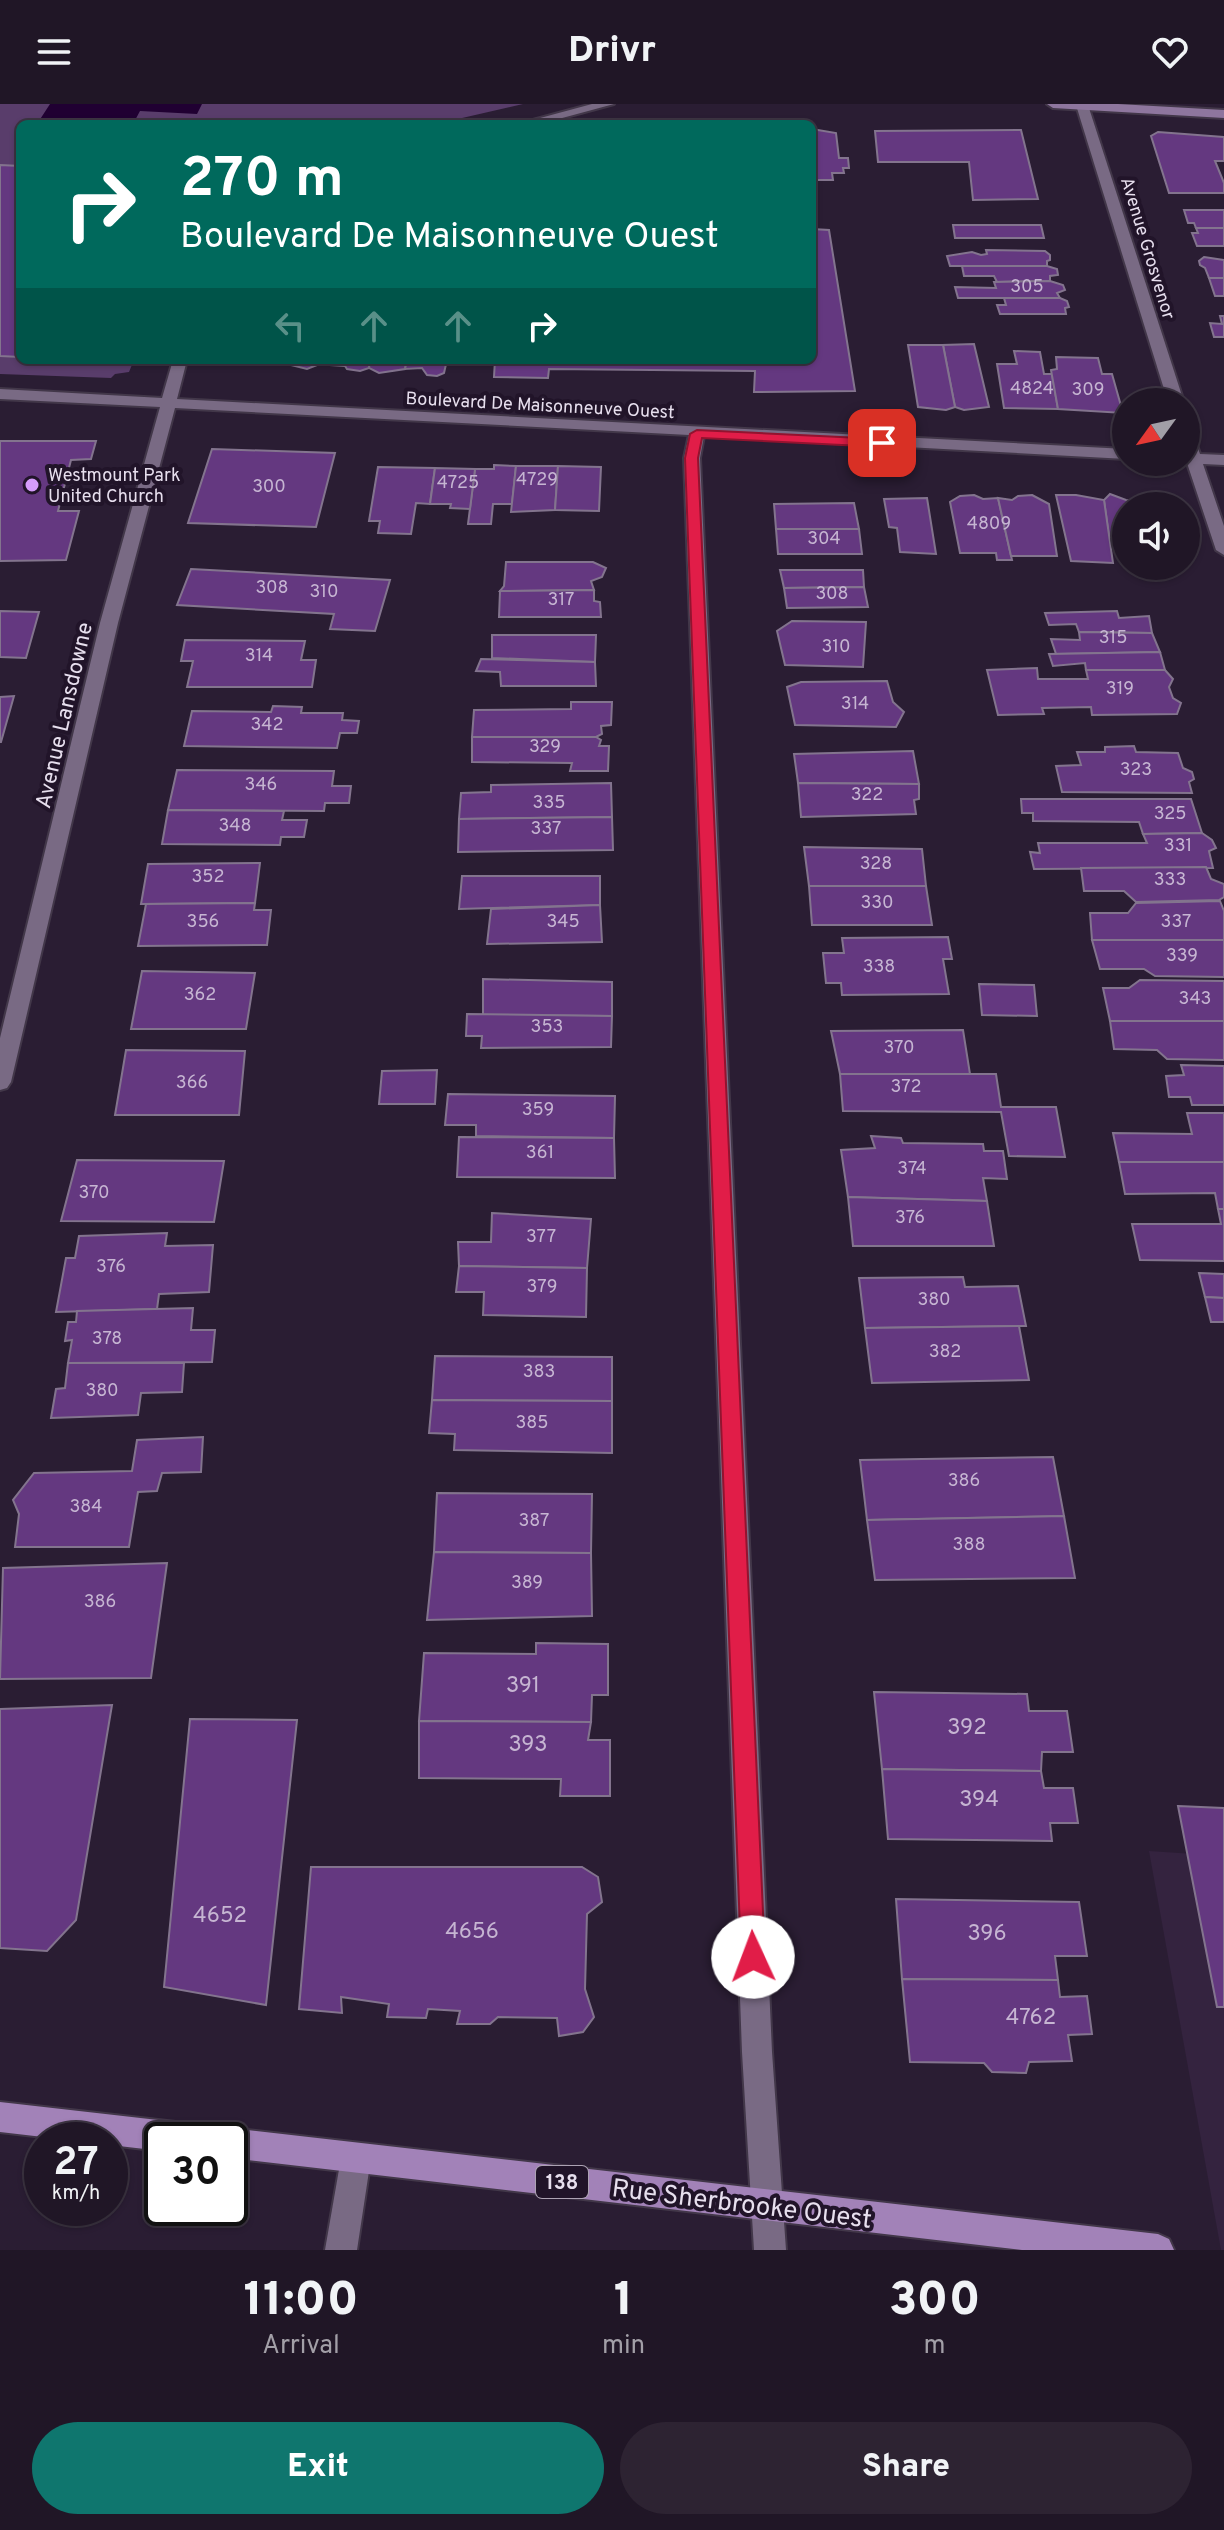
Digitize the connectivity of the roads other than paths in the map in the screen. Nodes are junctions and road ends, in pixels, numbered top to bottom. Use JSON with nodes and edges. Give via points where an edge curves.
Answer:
{"nodes":[{"id":1,"x":608,"y":104,"type":"edge"},
{"id":2,"x":1053,"y":104,"type":"edge"},
{"id":3,"x":1082,"y":105,"type":"edge"},
{"id":4,"x":1224,"y":114,"type":"edge"},
{"id":5,"x":541,"y":120,"type":"edge"},
{"id":6,"x":179,"y":364,"type":"edge"},
{"id":7,"x":1172,"y":388,"type":"edge"},
{"id":8,"x":0,"y":394,"type":"edge"},
{"id":9,"x":167,"y":404,"type":"junction"},
{"id":10,"x":697,"y":434,"type":"junction"},
{"id":11,"x":1112,"y":453,"type":"edge"},
{"id":12,"x":1200,"y":459,"type":"edge"},
{"id":13,"x":1224,"y":460,"type":"edge"},
{"id":14,"x":1197,"y":476,"type":"edge"},
{"id":15,"x":1224,"y":550,"type":"edge"},
{"id":16,"x":0,"y":1082,"type":"edge"},
{"id":17,"x":0,"y":2117,"type":"edge"},
{"id":18,"x":144,"y":2133,"type":"edge"},
{"id":19,"x":248,"y":2145,"type":"edge"},
{"id":20,"x":356,"y":2158,"type":"junction"},
{"id":21,"x":767,"y":2206,"type":"junction"},
{"id":22,"x":341,"y":2250,"type":"edge"},
{"id":23,"x":770,"y":2250,"type":"edge"},
{"id":24,"x":1158,"y":2250,"type":"edge"}],
"edges":[{"from":1,"to":5,"type":"street"},
{"from":2,"to":3,"type":"main road"},
{"from":3,"to":4,"type":"main road"},
{"from":3,"to":7,"type":"street","name":"Avenue Grosvenor"},
{"from":6,"to":9,"type":"street","name":"Avenue Lansdowne"},
{"from":8,"to":9,"type":"street","name":"Boulevard De Maisonneuve Ouest"},
{"from":9,"to":10,"type":"street","name":"Boulevard De Maisonneuve Ouest"},
{"from":9,"to":16,"type":"street","name":"Avenue Lansdowne"},
{"from":10,"to":11,"type":"street","name":"Boulevard De Maisonneuve Ouest"},
{"from":10,"to":21,"type":"street","via":[[692,458],[701,721]]},
{"from":12,"to":13,"type":"street"},
{"from":14,"to":15,"type":"street"},
{"from":17,"to":18,"type":"main road"},
{"from":19,"to":20,"type":"main road","name":"Rue Sherbrooke Ouest","number":"138"},
{"from":20,"to":21,"type":"main road","name":"Rue Sherbrooke Ouest","number":"138"},
{"from":20,"to":22,"type":"street"},
{"from":21,"to":23,"type":"street"},
{"from":21,"to":24,"type":"main road","name":"Rue Sherbrooke Ouest","number":"138"}]}
